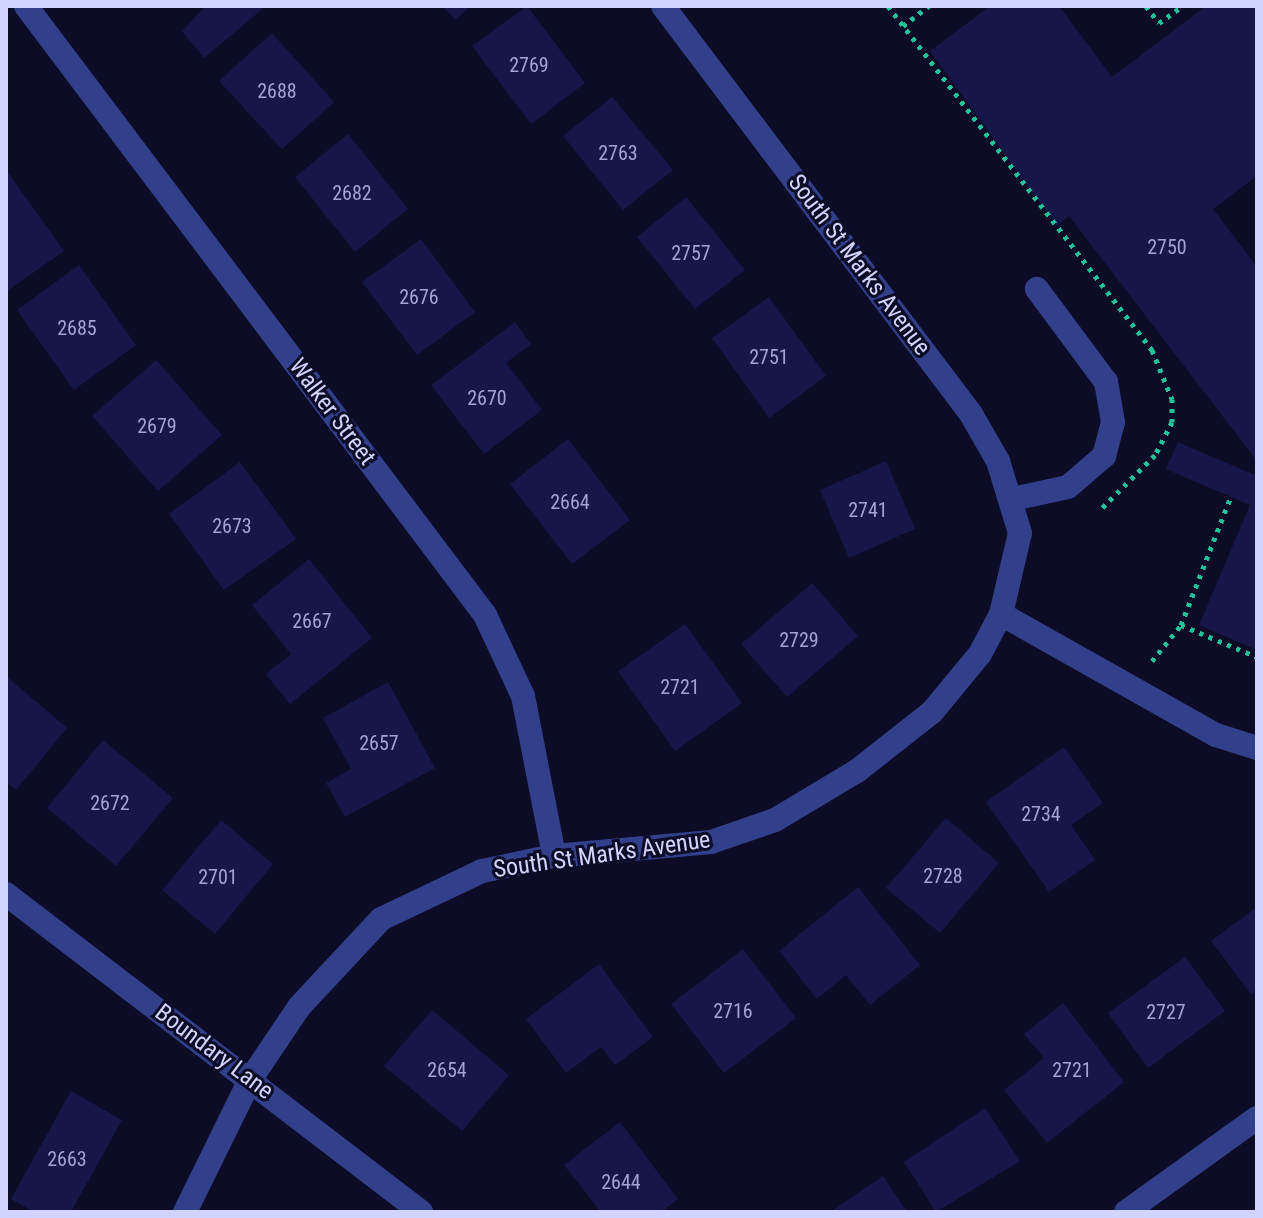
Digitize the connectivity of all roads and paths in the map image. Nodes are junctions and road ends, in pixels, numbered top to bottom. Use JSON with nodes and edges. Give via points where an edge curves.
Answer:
{"nodes":[{"id":1,"x":26,"y":6,"type":"edge"},
{"id":2,"x":663,"y":6,"type":"edge"},
{"id":3,"x":929,"y":6,"type":"edge"},
{"id":4,"x":1146,"y":6,"type":"edge"},
{"id":5,"x":1182,"y":6,"type":"edge"},
{"id":6,"x":903,"y":26,"type":"dead end"},
{"id":7,"x":1037,"y":289,"type":"dead end"},
{"id":8,"x":1231,"y":496,"type":"dead end"},
{"id":9,"x":1013,"y":499,"type":"junction"},
{"id":10,"x":1001,"y":614,"type":"junction"},
{"id":11,"x":1181,"y":625,"type":"junction"},
{"id":12,"x":1257,"y":657,"type":"edge"},
{"id":13,"x":1131,"y":687,"type":"junction"},
{"id":14,"x":1257,"y":748,"type":"edge"},
{"id":15,"x":554,"y":856,"type":"junction"},
{"id":16,"x":6,"y":894,"type":"edge"},
{"id":17,"x":250,"y":1080,"type":"junction"},
{"id":18,"x":1257,"y":1118,"type":"edge"},
{"id":19,"x":185,"y":1212,"type":"edge"},
{"id":20,"x":421,"y":1212,"type":"edge"},
{"id":21,"x":1126,"y":1212,"type":"edge"}],
"edges":[{"from":1,"to":15,"type":"street","name":"Walker Street","via":[[485,615],[523,696]]},
{"from":2,"to":9,"type":"street","name":"South St Marks Avenue","via":[[971,414]]},
{"from":3,"to":6,"type":"path"},
{"from":4,"to":5,"type":"path","via":[[1159,23]]},
{"from":7,"to":9,"type":"street","via":[[1106,382],[1113,422],[1104,456],[1068,487]]},
{"from":8,"to":11,"type":"path"},
{"from":9,"to":10,"type":"street","name":"South St Marks Avenue","via":[[1020,533]]},
{"from":10,"to":13,"type":"street"},
{"from":10,"to":15,"type":"street","name":"South St Marks Avenue","via":[[980,654],[932,712],[857,771],[775,820],[711,842]]},
{"from":11,"to":12,"type":"path"},
{"from":11,"to":13,"type":"path"},
{"from":13,"to":14,"type":"street","via":[[1216,735]]},
{"from":15,"to":17,"type":"street","name":"South St Marks Avenue","via":[[482,871],[381,919],[319,983]]},
{"from":16,"to":17,"type":"street","name":"Boundary Lane"},
{"from":17,"to":19,"type":"street","name":"South St Marks Avenue"},
{"from":17,"to":20,"type":"street","name":"Boundary Lane"},
{"from":18,"to":21,"type":"street"}]}
